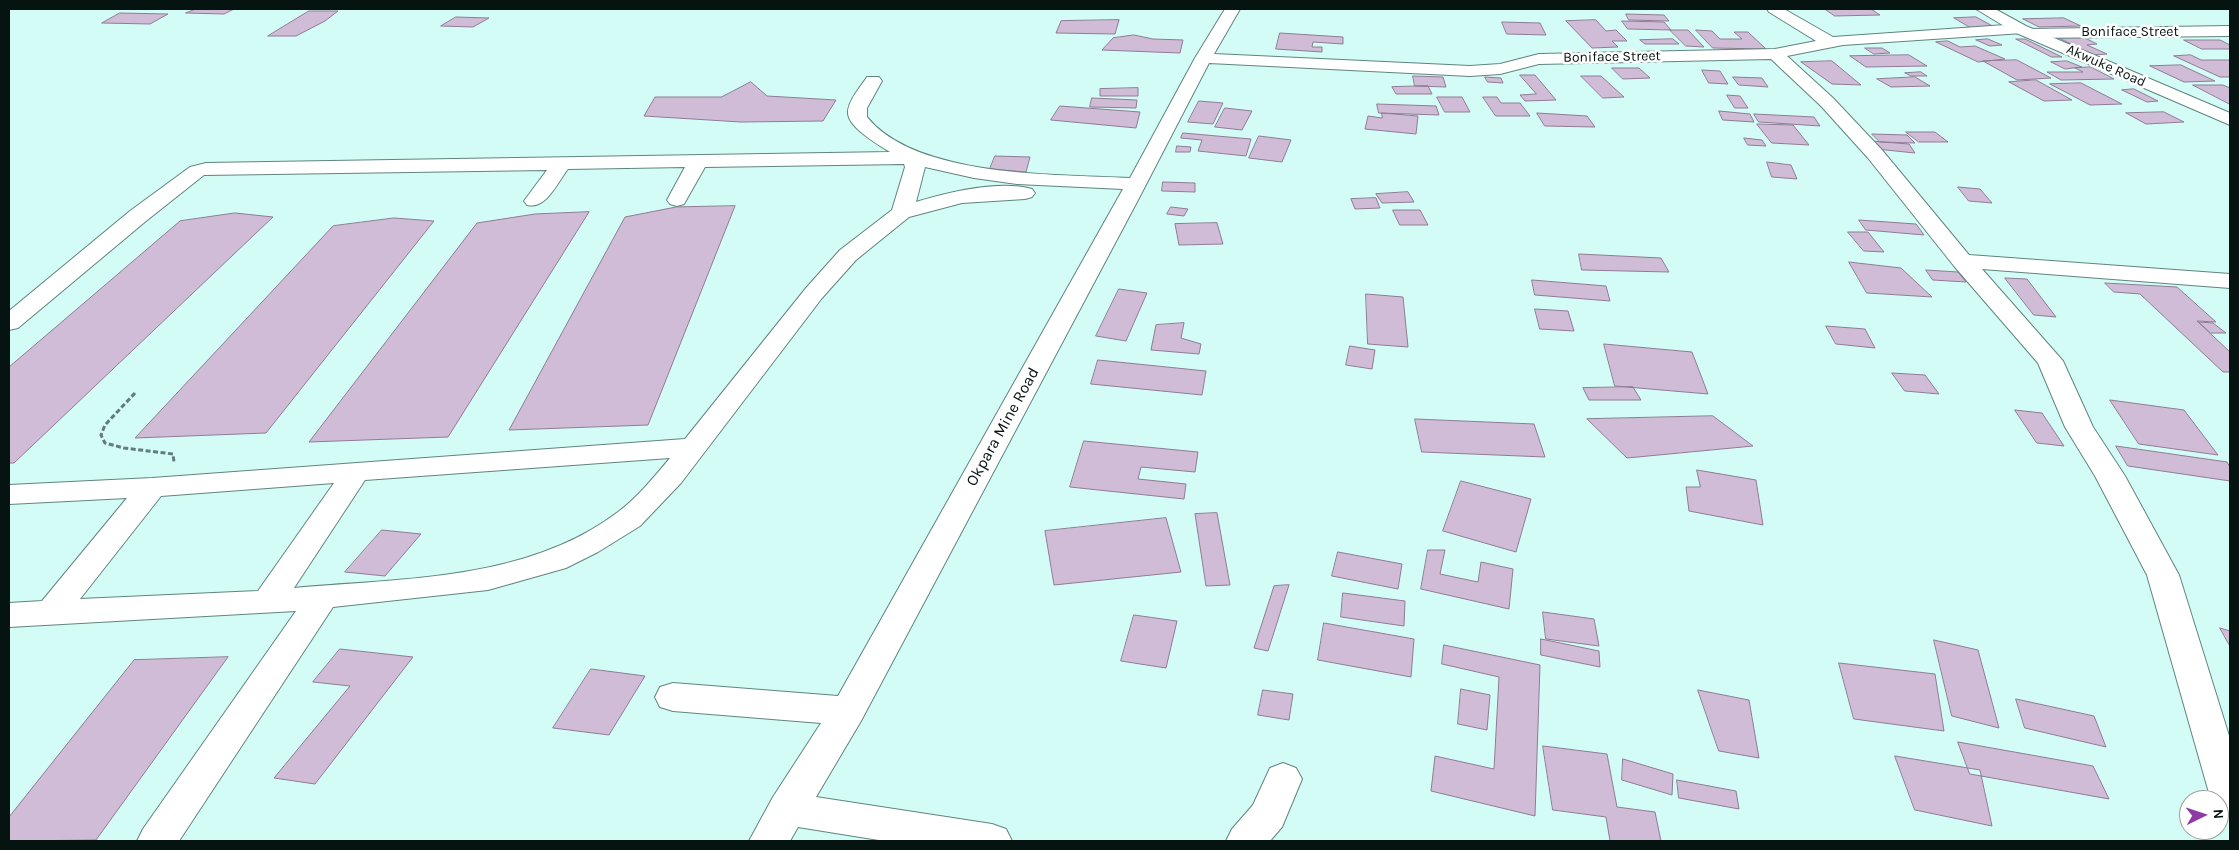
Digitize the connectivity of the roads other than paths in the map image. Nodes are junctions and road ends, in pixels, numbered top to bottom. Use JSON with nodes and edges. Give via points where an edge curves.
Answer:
{"nodes":[{"id":1,"x":1232,"y":9,"type":"edge"},
{"id":2,"x":1774,"y":9,"type":"edge"},
{"id":3,"x":1984,"y":9,"type":"edge"},
{"id":4,"x":2026,"y":31,"type":"junction"},
{"id":5,"x":2230,"y":31,"type":"edge"},
{"id":6,"x":1830,"y":42,"type":"junction"},
{"id":7,"x":1774,"y":54,"type":"junction"},
{"id":8,"x":1203,"y":58,"type":"junction"},
{"id":9,"x":874,"y":81,"type":"dead end"},
{"id":10,"x":2230,"y":120,"type":"edge"},
{"id":11,"x":920,"y":162,"type":"junction"},
{"id":12,"x":695,"y":167,"type":"junction"},
{"id":13,"x":559,"y":168,"type":"junction"},
{"id":14,"x":1132,"y":192,"type":"junction"},
{"id":15,"x":677,"y":200,"type":"dead end"},
{"id":16,"x":534,"y":202,"type":"dead end"},
{"id":17,"x":902,"y":213,"type":"junction"},
{"id":18,"x":1962,"y":260,"type":"junction"},
{"id":19,"x":2230,"y":281,"type":"edge"},
{"id":20,"x":9,"y":322,"type":"edge"},
{"id":21,"x":695,"y":447,"type":"junction"},
{"id":22,"x":356,"y":472,"type":"junction"},
{"id":23,"x":152,"y":487,"type":"junction"},
{"id":24,"x":9,"y":494,"type":"edge"},
{"id":25,"x":323,"y":598,"type":"junction"},
{"id":26,"x":268,"y":602,"type":"junction"},
{"id":27,"x":52,"y":612,"type":"junction"},
{"id":28,"x":9,"y":615,"type":"edge"},
{"id":29,"x":674,"y":697,"type":"dead end"},
{"id":30,"x":848,"y":711,"type":"junction"},
{"id":31,"x":1283,"y":779,"type":"dead end"},
{"id":32,"x":2230,"y":800,"type":"edge"},
{"id":33,"x":778,"y":825,"type":"edge"},
{"id":34,"x":157,"y":841,"type":"edge"},
{"id":35,"x":992,"y":841,"type":"edge"},
{"id":36,"x":1246,"y":841,"type":"edge"}],
"edges":[{"from":1,"to":8,"type":"street","name":"Okpara Mine Road"},
{"from":2,"to":6,"type":"street"},
{"from":3,"to":4,"type":"street","name":"Akwuke Road"},
{"from":4,"to":5,"type":"street","name":"Boniface Street"},
{"from":4,"to":6,"type":"street","name":"Boniface Street"},
{"from":4,"to":10,"type":"street","name":"Akwuke Road"},
{"from":6,"to":7,"type":"street","name":"Boniface Street"},
{"from":7,"to":8,"type":"street","name":"Boniface Street","via":[[1610,56],[1539,60],[1500,69],[1470,71]]},
{"from":7,"to":18,"type":"street","via":[[1856,133]]},
{"from":8,"to":14,"type":"street","name":"Okpara Mine Road"},
{"from":9,"to":11,"type":"street","via":[[856,112],[857,118],[866,128]]},
{"from":11,"to":12,"type":"street"},
{"from":11,"to":14,"type":"street"},
{"from":11,"to":17,"type":"street"},
{"from":12,"to":13,"type":"street"},
{"from":12,"to":15,"type":"street"},
{"from":13,"to":16,"type":"street"},
{"from":13,"to":20,"type":"street","via":[[288,172],[186,180]]},
{"from":14,"to":17,"type":"street","via":[[982,194],[922,205]]},
{"from":14,"to":30,"type":"street","name":"Okpara Mine Road"},
{"from":17,"to":21,"type":"street","via":[[848,255],[814,293]]},
{"from":18,"to":19,"type":"street"},
{"from":18,"to":32,"type":"street","via":[[2050,361],[2079,427],[2110,476],[2163,575]]},
{"from":21,"to":22,"type":"street"},
{"from":21,"to":25,"type":"street","via":[[629,519],[555,560],[488,579]]},
{"from":22,"to":23,"type":"street"},
{"from":22,"to":26,"type":"street"},
{"from":23,"to":24,"type":"street"},
{"from":23,"to":27,"type":"street"},
{"from":25,"to":26,"type":"street"},
{"from":25,"to":34,"type":"street"},
{"from":26,"to":27,"type":"street"},
{"from":27,"to":28,"type":"street"},
{"from":29,"to":30,"type":"street"},
{"from":30,"to":33,"type":"street","name":"Okpara Mine Road"},
{"from":31,"to":36,"type":"street","via":[[1268,815]]},
{"from":33,"to":35,"type":"street"}]}
